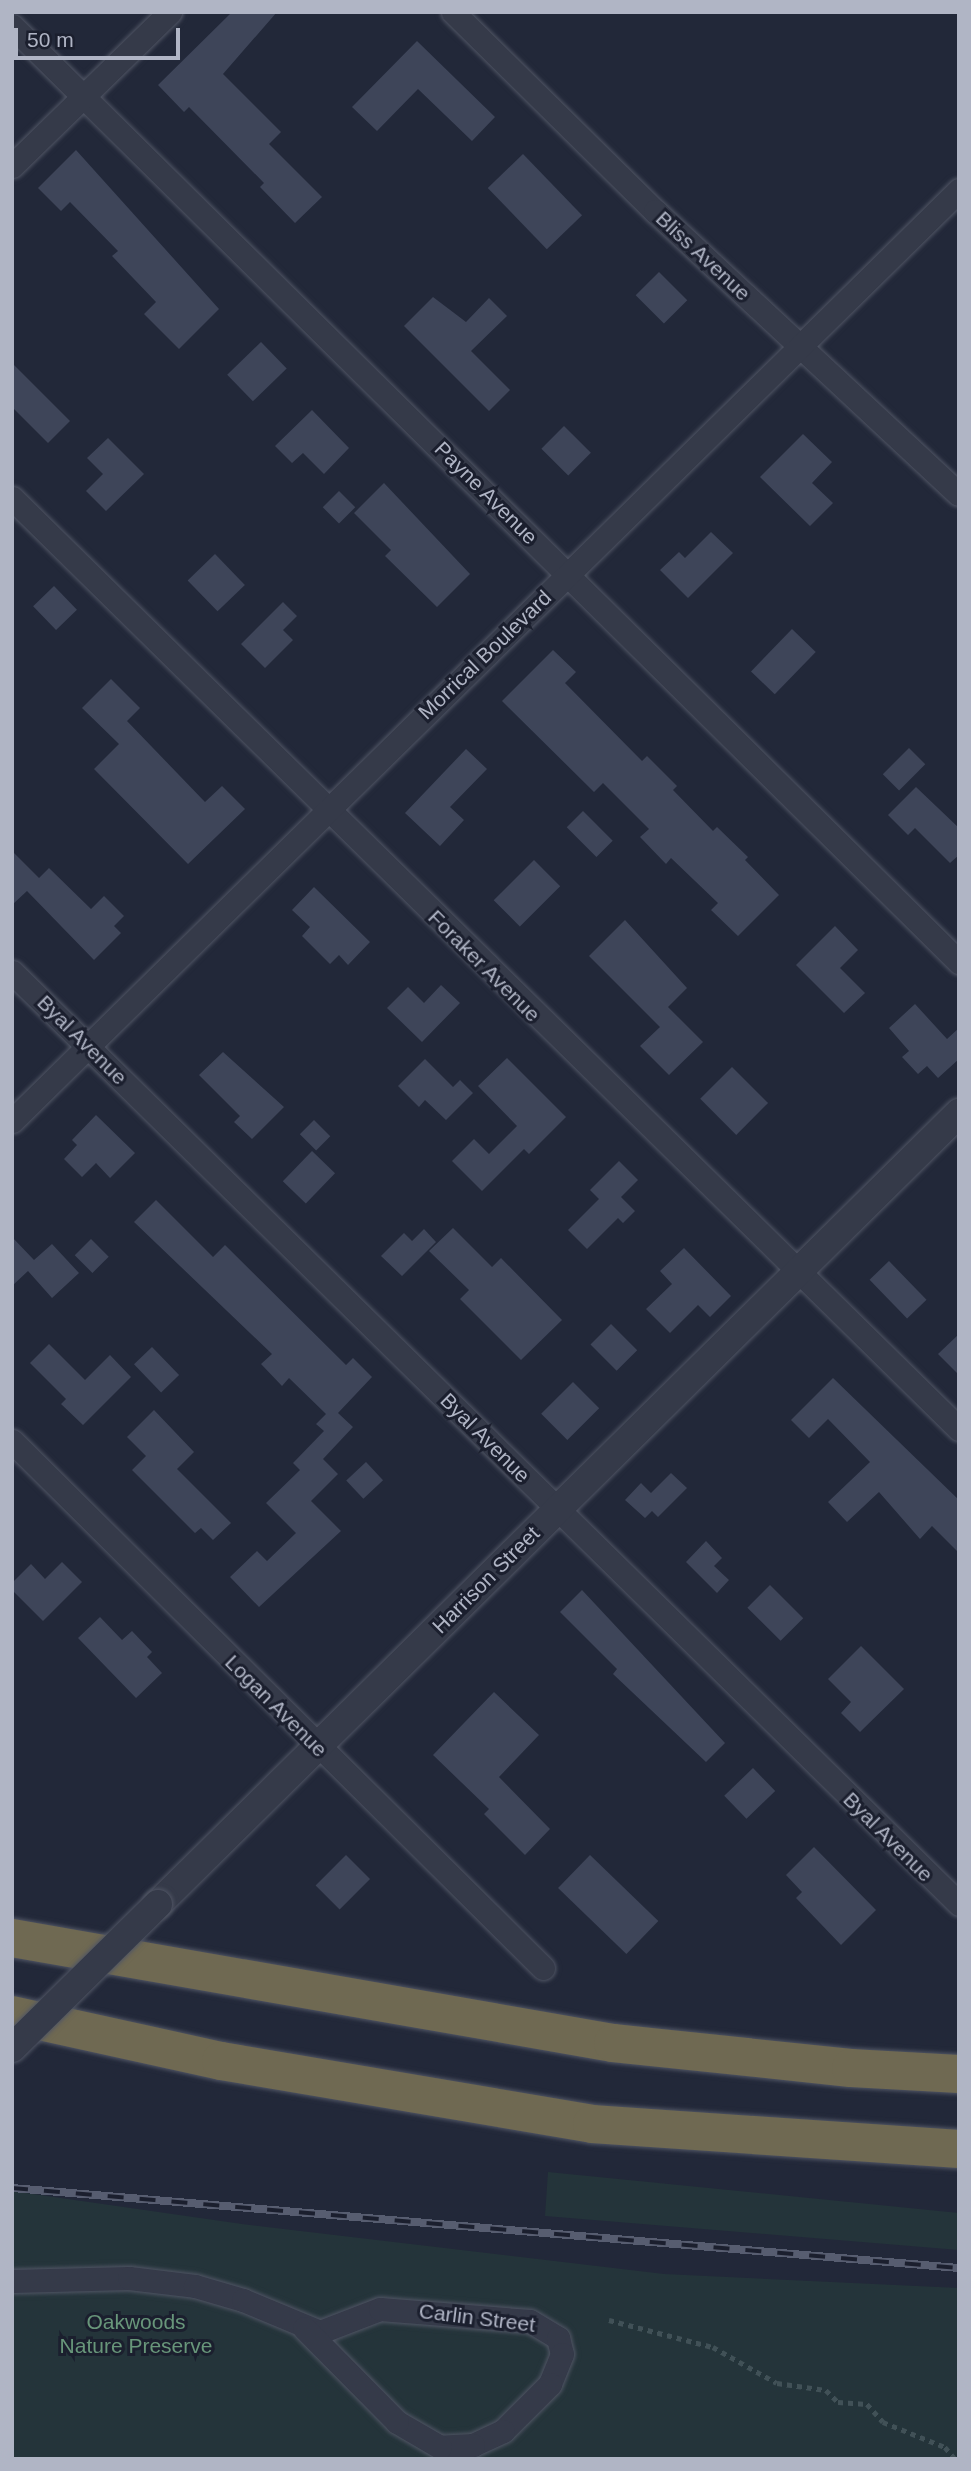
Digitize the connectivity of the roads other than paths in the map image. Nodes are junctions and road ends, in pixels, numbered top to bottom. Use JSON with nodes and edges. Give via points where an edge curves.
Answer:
{"nodes":[{"id":1,"x":170,"y":12,"type":"edge"},
{"id":2,"x":453,"y":12,"type":"edge"},
{"id":3,"x":12,"y":26,"type":"edge"},
{"id":4,"x":83,"y":96,"type":"junction"},
{"id":5,"x":12,"y":166,"type":"edge"},
{"id":6,"x":959,"y":190,"type":"edge"},
{"id":7,"x":800,"y":346,"type":"junction"},
{"id":8,"x":959,"y":494,"type":"edge"},
{"id":9,"x":12,"y":498,"type":"edge"},
{"id":10,"x":568,"y":574,"type":"junction"},
{"id":11,"x":327,"y":809,"type":"junction"},
{"id":12,"x":959,"y":962,"type":"edge"},
{"id":13,"x":12,"y":972,"type":"edge"},
{"id":14,"x":88,"y":1046,"type":"junction"},
{"id":15,"x":959,"y":1113,"type":"edge"},
{"id":16,"x":12,"y":1121,"type":"edge"},
{"id":17,"x":798,"y":1273,"type":"junction"},
{"id":18,"x":959,"y":1429,"type":"edge"},
{"id":19,"x":12,"y":1441,"type":"edge"},
{"id":20,"x":557,"y":1510,"type":"junction"},
{"id":21,"x":317,"y":1746,"type":"junction"},
{"id":22,"x":959,"y":1904,"type":"edge"},
{"id":23,"x":12,"y":1938,"type":"edge"},
{"id":24,"x":543,"y":1968,"type":"dead end"},
{"id":25,"x":12,"y":2015,"type":"edge"},
{"id":26,"x":12,"y":2048,"type":"edge"},
{"id":27,"x":959,"y":2074,"type":"edge"},
{"id":28,"x":959,"y":2149,"type":"edge"},
{"id":29,"x":12,"y":2281,"type":"edge"},
{"id":30,"x":304,"y":2328,"type":"junction"}],
"edges":[{"from":1,"to":4,"type":"street"},
{"from":2,"to":7,"type":"street","name":"Bliss Avenue"},
{"from":3,"to":4,"type":"street","name":"Payne Avenue"},
{"from":4,"to":5,"type":"street"},
{"from":4,"to":10,"type":"street","name":"Payne Avenue"},
{"from":6,"to":7,"type":"street","name":"Morrical Boulevard"},
{"from":7,"to":8,"type":"street","name":"Bliss Avenue"},
{"from":7,"to":10,"type":"street","name":"Morrical Boulevard"},
{"from":9,"to":11,"type":"street","name":"Foraker Avenue"},
{"from":10,"to":11,"type":"street","name":"Morrical Boulevard"},
{"from":10,"to":12,"type":"street","name":"Payne Avenue"},
{"from":11,"to":14,"type":"street","name":"Morrical Boulevard"},
{"from":11,"to":17,"type":"street","name":"Foraker Avenue"},
{"from":13,"to":14,"type":"street","name":"Byal Avenue"},
{"from":14,"to":16,"type":"street","name":"Morrical Boulevard"},
{"from":14,"to":20,"type":"street","name":"Byal Avenue"},
{"from":15,"to":17,"type":"street","name":"Harrison Street"},
{"from":17,"to":18,"type":"street","name":"Foraker Avenue"},
{"from":17,"to":20,"type":"street","name":"Harrison Street"},
{"from":19,"to":21,"type":"street","name":"Logan Avenue"},
{"from":20,"to":21,"type":"street","name":"Harrison Street"},
{"from":20,"to":22,"type":"street","name":"Byal Avenue"},
{"from":21,"to":24,"type":"street","name":"Logan Avenue"},
{"from":21,"to":26,"type":"street","name":"Harrison Street","bridge":true},
{"from":23,"to":27,"type":"highway","via":[[613,2043],[851,2068]]},
{"from":25,"to":28,"type":"highway","via":[[221,2061],[592,2124]]},
{"from":29,"to":30,"type":"street","via":[[128,2278],[195,2286],[243,2300]]},
{"from":30,"to":30,"type":"street","name":"Carlin Street","via":[[397,2422],[440,2446],[473,2445],[503,2431],[528,2409],[559,2370],[562,2354],[558,2338],[530,2321],[397,2308],[364,2313],[320,2332]]}]}
